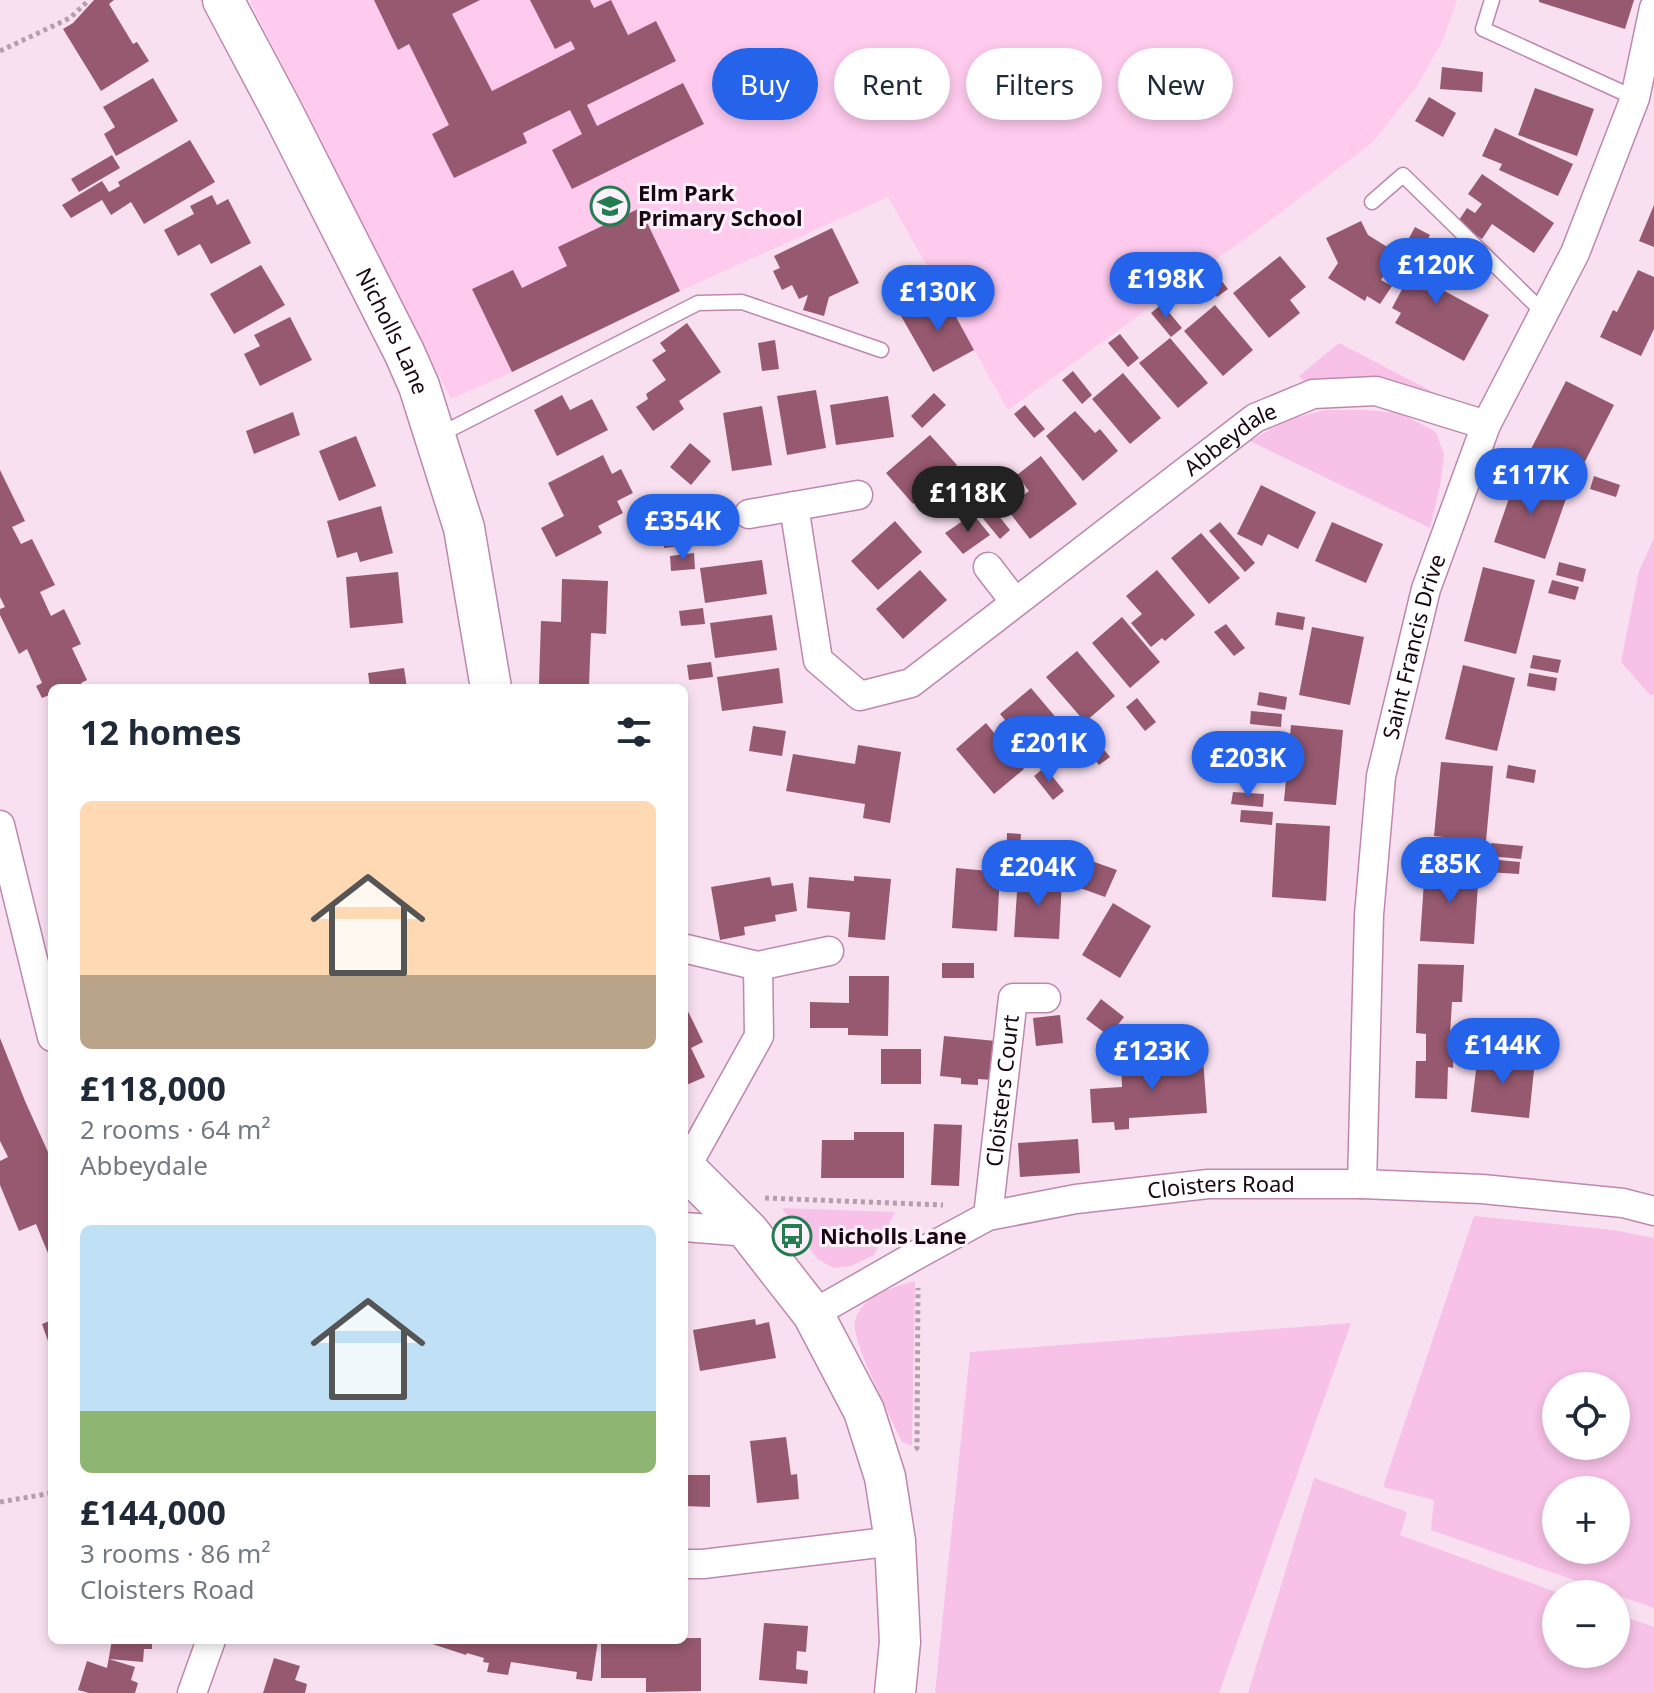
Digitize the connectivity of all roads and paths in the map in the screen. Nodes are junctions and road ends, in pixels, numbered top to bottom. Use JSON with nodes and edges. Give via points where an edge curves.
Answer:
{"nodes":[{"id":1,"x":89,"y":0,"type":"edge"},
{"id":2,"x":223,"y":0,"type":"edge"},
{"id":3,"x":1492,"y":0,"type":"edge"},
{"id":4,"x":1654,"y":8,"type":"edge"},
{"id":5,"x":0,"y":51,"type":"edge"},
{"id":6,"x":1635,"y":98,"type":"junction"},
{"id":7,"x":1372,"y":202,"type":"dead end"},
{"id":8,"x":1544,"y":313,"type":"junction"},
{"id":9,"x":881,"y":350,"type":"dead end"},
{"id":10,"x":1486,"y":425,"type":"junction"},
{"id":11,"x":435,"y":437,"type":"junction"},
{"id":12,"x":858,"y":495,"type":"dead end"},
{"id":13,"x":794,"y":506,"type":"junction"},
{"id":14,"x":749,"y":514,"type":"dead end"},
{"id":15,"x":988,"y":567,"type":"dead end"},
{"id":16,"x":1015,"y":602,"type":"junction"},
{"id":17,"x":490,"y":684,"type":"edge"},
{"id":18,"x":0,"y":825,"type":"edge"},
{"id":19,"x":688,"y":949,"type":"edge"},
{"id":20,"x":829,"y":951,"type":"dead end"},
{"id":21,"x":758,"y":966,"type":"junction"},
{"id":22,"x":1046,"y":998,"type":"dead end"},
{"id":23,"x":48,"y":1021,"type":"edge"},
{"id":24,"x":694,"y":1177,"type":"edge"},
{"id":25,"x":1362,"y":1184,"type":"junction"},
{"id":26,"x":1654,"y":1211,"type":"edge"},
{"id":27,"x":988,"y":1216,"type":"junction"},
{"id":28,"x":688,"y":1227,"type":"edge"},
{"id":29,"x":749,"y":1232,"type":"junction"},
{"id":30,"x":918,"y":1254,"type":"junction"},
{"id":31,"x":813,"y":1314,"type":"junction"},
{"id":32,"x":885,"y":1477,"type":"junction"},
{"id":33,"x":48,"y":1494,"type":"edge"},
{"id":34,"x":0,"y":1502,"type":"edge"},
{"id":35,"x":895,"y":1541,"type":"junction"},
{"id":36,"x":688,"y":1564,"type":"edge"},
{"id":37,"x":210,"y":1644,"type":"edge"},
{"id":38,"x":192,"y":1693,"type":"edge"},
{"id":39,"x":895,"y":1693,"type":"edge"}],
"edges":[{"from":1,"to":5,"type":"path","via":[[70,18]]},
{"from":2,"to":11,"type":"street","name":"Nicholls Lane","via":[[404,352]]},
{"from":3,"to":6,"type":"lane","via":[[1483,29]]},
{"from":4,"to":6,"type":"street","name":"Saint Francis Drive"},
{"from":6,"to":8,"type":"street","name":"Saint Francis Drive","via":[[1575,253]]},
{"from":7,"to":8,"type":"lane","via":[[1403,175]]},
{"from":8,"to":10,"type":"street","name":"Saint Francis Drive"},
{"from":9,"to":11,"type":"lane","via":[[742,302],[698,303]]},
{"from":10,"to":16,"type":"street","name":"Abbeydale","via":[[1376,391],[1313,394],[1255,418]]},
{"from":10,"to":25,"type":"street","name":"Saint Francis Drive","via":[[1426,589],[1381,776],[1369,915]]},
{"from":11,"to":17,"type":"street","name":"Nicholls Lane","via":[[464,528]]},
{"from":12,"to":13,"type":"street"},
{"from":13,"to":14,"type":"street"},
{"from":13,"to":16,"type":"street","name":"Abbeydale","via":[[818,660],[860,696],[911,683]]},
{"from":15,"to":16,"type":"street"},
{"from":18,"to":23,"type":"street"},
{"from":19,"to":21,"type":"street"},
{"from":20,"to":21,"type":"street"},
{"from":21,"to":24,"type":"street","via":[[759,1036]]},
{"from":22,"to":27,"type":"street","name":"Cloisters Court","via":[[1013,998]]},
{"from":24,"to":27,"type":"path","via":[[940,1205]]},
{"from":24,"to":29,"type":"street"},
{"from":25,"to":26,"type":"street","name":"Cloisters Road","via":[[1482,1189],[1623,1203]]},
{"from":25,"to":27,"type":"street","name":"Cloisters Road","via":[[1208,1184],[1076,1199]]},
{"from":27,"to":30,"type":"street","name":"Cloisters Road"},
{"from":28,"to":29,"type":"street"},
{"from":29,"to":31,"type":"street"},
{"from":30,"to":31,"type":"street","name":"Cloisters Road"},
{"from":30,"to":32,"type":"path","via":[[917,1448]]},
{"from":31,"to":32,"type":"street","via":[[864,1411]]},
{"from":32,"to":35,"type":"street"},
{"from":33,"to":34,"type":"path"},
{"from":35,"to":36,"type":"street"},
{"from":35,"to":39,"type":"street","via":[[900,1642]]},
{"from":37,"to":38,"type":"street"}]}
